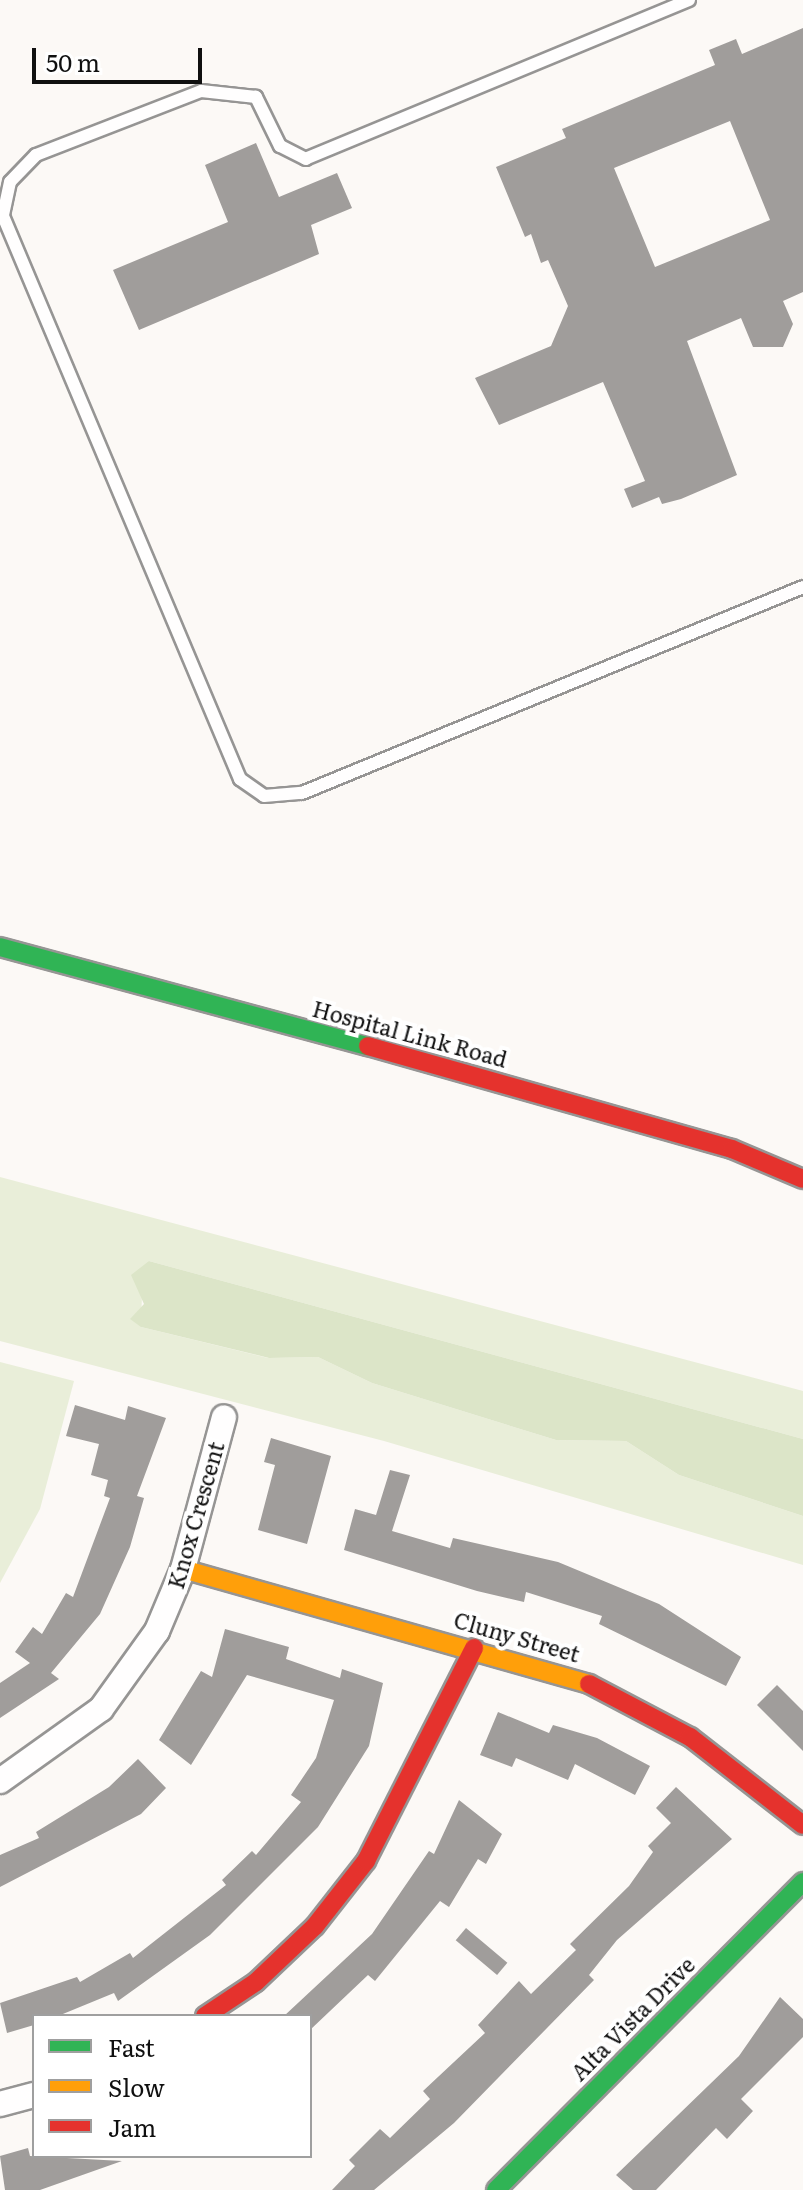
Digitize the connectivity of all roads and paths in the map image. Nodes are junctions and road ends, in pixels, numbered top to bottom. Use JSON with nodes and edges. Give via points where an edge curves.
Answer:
{"nodes":[{"id":1,"x":689,"y":0,"type":"edge"},
{"id":2,"x":803,"y":587,"type":"edge"},
{"id":3,"x":0,"y":947,"type":"edge"},
{"id":4,"x":803,"y":1179,"type":"edge"},
{"id":5,"x":224,"y":1417,"type":"dead end"},
{"id":6,"x":183,"y":1569,"type":"junction"},
{"id":7,"x":474,"y":1648,"type":"junction"},
{"id":8,"x":0,"y":1781,"type":"edge"},
{"id":9,"x":803,"y":1825,"type":"edge"},
{"id":10,"x":803,"y":1882,"type":"edge"},
{"id":11,"x":208,"y":2014,"type":"edge"},
{"id":12,"x":32,"y":2096,"type":"edge"},
{"id":13,"x":0,"y":2104,"type":"edge"},
{"id":14,"x":496,"y":2190,"type":"edge"}],
"edges":[{"from":1,"to":2,"type":"lane","via":[[306,159],[280,146],[256,97],[201,91],[36,155],[10,182],[3,216],[240,779],[264,796],[302,793]]},
{"from":3,"to":4,"type":"street","name":"Hospital Link Road","via":[[587,1106],[732,1149]]},
{"from":5,"to":6,"type":"street","name":"Knox Crescent"},
{"from":6,"to":7,"type":"street","name":"Cluny Street"},
{"from":6,"to":8,"type":"street","name":"Knox Crescent","via":[[157,1631],[101,1709]]},
{"from":7,"to":9,"type":"street","name":"Cluny Street","via":[[603,1688],[690,1737]]},
{"from":7,"to":11,"type":"street","via":[[366,1861],[315,1926],[256,1982]]},
{"from":10,"to":14,"type":"street","name":"Alta Vista Drive"},
{"from":12,"to":13,"type":"street"}]}
